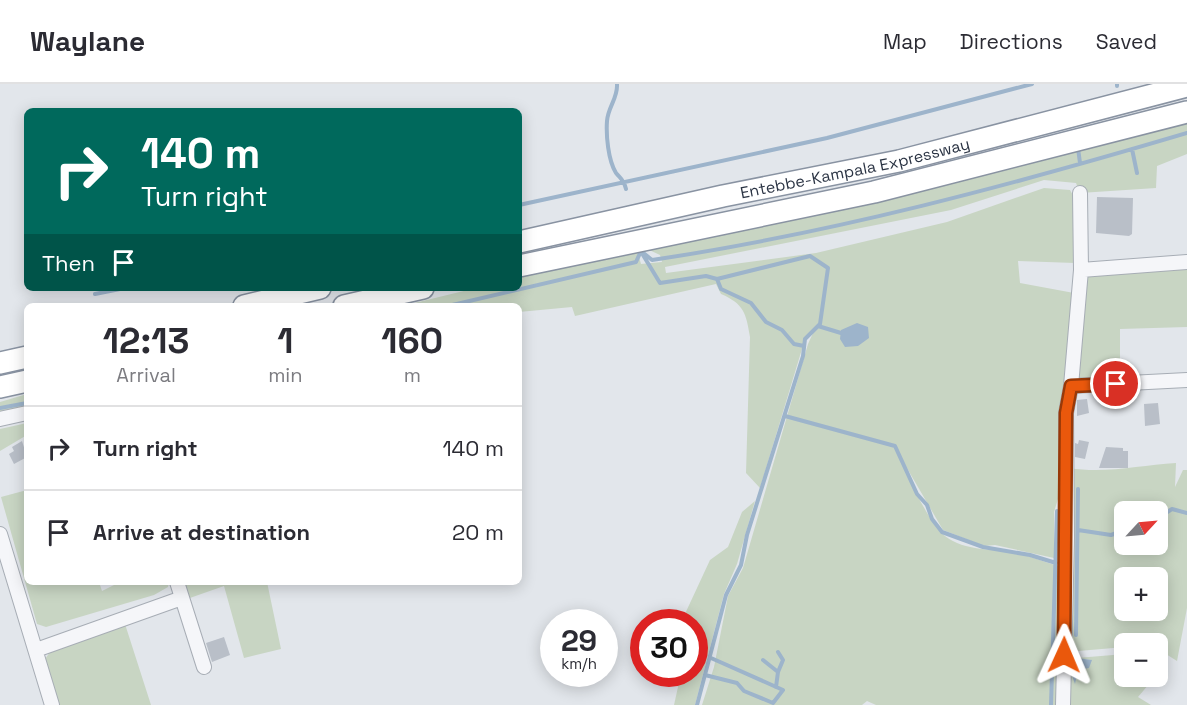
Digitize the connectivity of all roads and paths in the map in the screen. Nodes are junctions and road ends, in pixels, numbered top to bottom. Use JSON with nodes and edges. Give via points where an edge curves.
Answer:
{"nodes":[{"id":1,"x":1187,"y":86,"type":"edge"},
{"id":2,"x":1187,"y":112,"type":"edge"},
{"id":3,"x":1080,"y":194,"type":"dead end"},
{"id":4,"x":522,"y":241,"type":"edge"},
{"id":5,"x":1187,"y":262,"type":"edge"},
{"id":6,"x":522,"y":265,"type":"edge"},
{"id":7,"x":1081,"y":270,"type":"junction"},
{"id":8,"x":307,"y":291,"type":"edge"},
{"id":9,"x":410,"y":291,"type":"edge"},
{"id":10,"x":257,"y":303,"type":"edge"},
{"id":11,"x":357,"y":303,"type":"edge"},
{"id":12,"x":24,"y":358,"type":"edge"},
{"id":13,"x":0,"y":363,"type":"edge"},
{"id":14,"x":1187,"y":380,"type":"edge"},
{"id":15,"x":24,"y":382,"type":"edge"},
{"id":16,"x":1071,"y":386,"type":"junction"},
{"id":17,"x":0,"y":387,"type":"edge"},
{"id":18,"x":24,"y":414,"type":"edge"},
{"id":19,"x":0,"y":419,"type":"edge"},
{"id":20,"x":0,"y":534,"type":"edge"},
{"id":21,"x":178,"y":585,"type":"edge"},
{"id":22,"x":182,"y":598,"type":"junction"},
{"id":23,"x":36,"y":650,"type":"junction"},
{"id":24,"x":204,"y":667,"type":"dead end"},
{"id":25,"x":52,"y":705,"type":"edge"},
{"id":26,"x":1063,"y":705,"type":"edge"}],
"edges":[{"from":1,"to":4,"type":"highway","name":"Entebbe-Kampala Expressway","via":[[890,164],[723,196]]},
{"from":2,"to":6,"type":"highway","name":"Entebbe-Kampala Expressway","via":[[874,192]]},
{"from":3,"to":7,"type":"street"},
{"from":5,"to":7,"type":"street"},
{"from":7,"to":16,"type":"street"},
{"from":8,"to":10,"type":"highway"},
{"from":9,"to":11,"type":"highway"},
{"from":12,"to":13,"type":"highway"},
{"from":14,"to":16,"type":"street"},
{"from":15,"to":17,"type":"highway"},
{"from":16,"to":26,"type":"street","via":[[1066,413]]},
{"from":18,"to":19,"type":"street"},
{"from":20,"to":23,"type":"street"},
{"from":21,"to":22,"type":"street"},
{"from":22,"to":23,"type":"street"},
{"from":22,"to":24,"type":"street"},
{"from":23,"to":25,"type":"street"}]}
